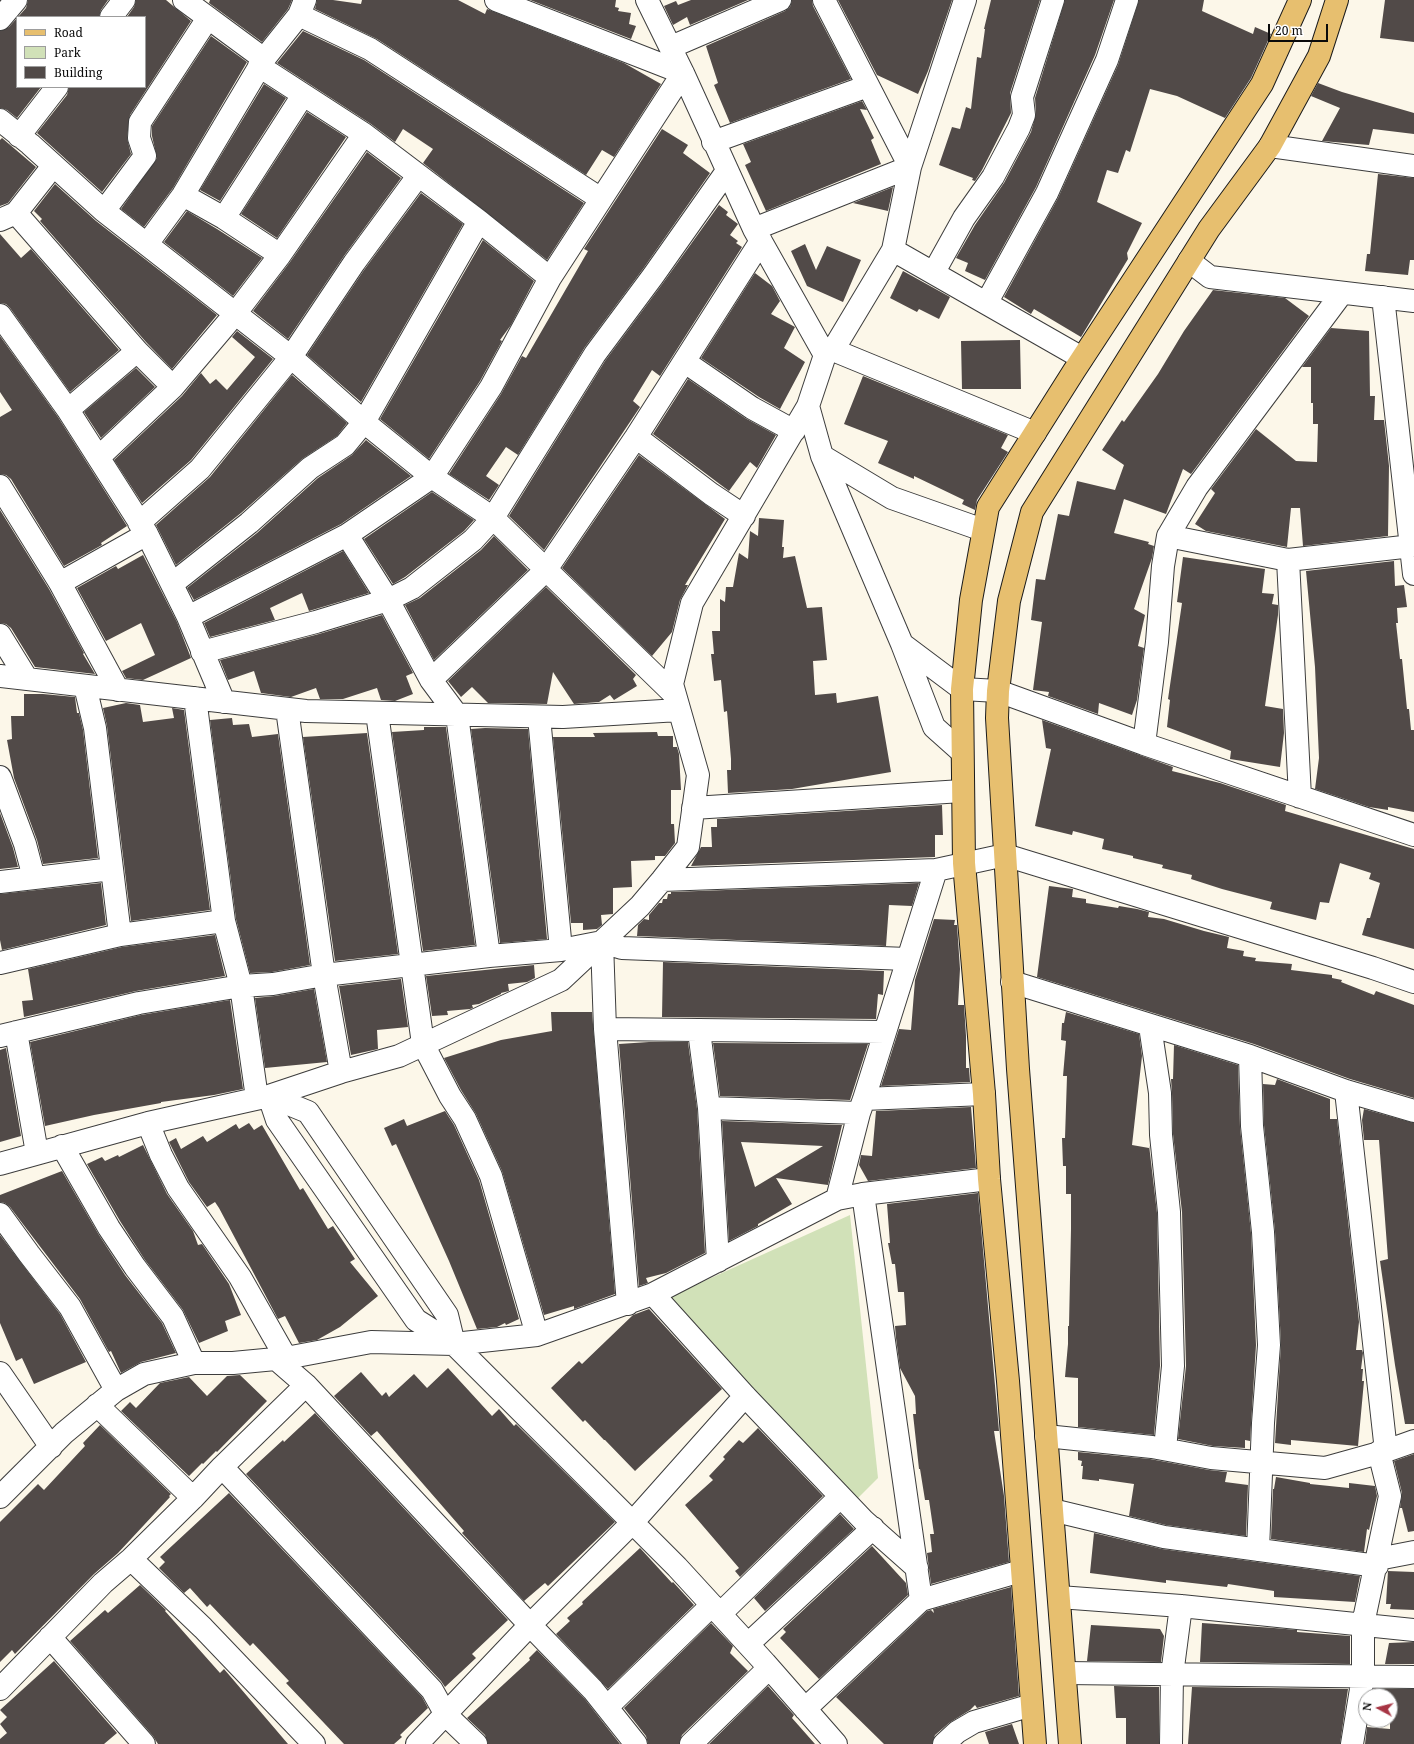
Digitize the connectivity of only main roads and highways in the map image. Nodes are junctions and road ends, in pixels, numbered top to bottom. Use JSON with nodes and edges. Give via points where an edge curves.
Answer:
{"nodes":[{"id":1,"x":1300,"y":0,"type":"edge"},
{"id":2,"x":1337,"y":0,"type":"edge"},
{"id":3,"x":1035,"y":1744,"type":"edge"},
{"id":4,"x":1070,"y":1744,"type":"edge"}],
"edges":[{"from":1,"to":3,"type":"main road","via":[[1262,84],[1082,358],[988,507],[971,600],[962,689],[964,863],[1008,1381]]},
{"from":2,"to":4,"type":"main road","via":[[1319,56],[1270,146],[1209,229],[1032,512],[1009,601],[997,718],[1018,1069]]}]}
